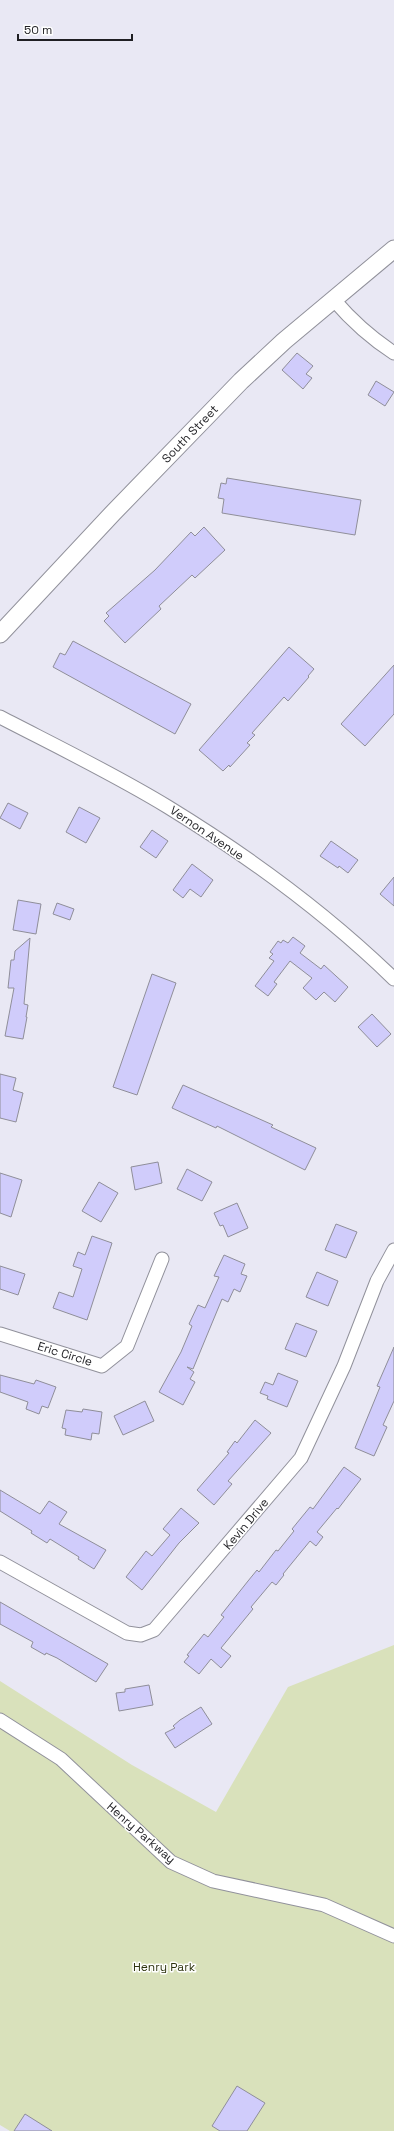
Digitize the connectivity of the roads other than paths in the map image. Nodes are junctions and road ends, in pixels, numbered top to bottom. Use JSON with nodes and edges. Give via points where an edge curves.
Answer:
{"nodes":[{"id":1,"x":394,"y":249,"type":"edge"},
{"id":2,"x":334,"y":300,"type":"junction"},
{"id":3,"x":394,"y":353,"type":"edge"},
{"id":4,"x":0,"y":634,"type":"edge"},
{"id":5,"x":0,"y":717,"type":"edge"},
{"id":6,"x":394,"y":979,"type":"edge"},
{"id":7,"x":394,"y":1250,"type":"edge"},
{"id":8,"x":162,"y":1259,"type":"dead end"},
{"id":9,"x":0,"y":1334,"type":"edge"},
{"id":10,"x":0,"y":1562,"type":"edge"},
{"id":11,"x":0,"y":1720,"type":"edge"},
{"id":12,"x":394,"y":1936,"type":"edge"}],
"edges":[{"from":1,"to":2,"type":"street","name":"South Street"},
{"from":2,"to":3,"type":"street","via":[[373,340]]},
{"from":2,"to":4,"type":"street","name":"South Street","via":[[241,381]]},
{"from":5,"to":6,"type":"street","name":"Vernon Avenue","via":[[168,807],[250,861],[332,923]]},
{"from":7,"to":10,"type":"street","name":"Kevin Drive","via":[[377,1281],[344,1366],[301,1458],[154,1630],[141,1635],[127,1633]]},
{"from":8,"to":9,"type":"street","name":"Eric Circle","via":[[127,1346],[102,1366]]},
{"from":11,"to":12,"type":"street","name":"Henry Parkway","via":[[61,1759],[171,1862],[213,1881],[324,1905]]}]}
